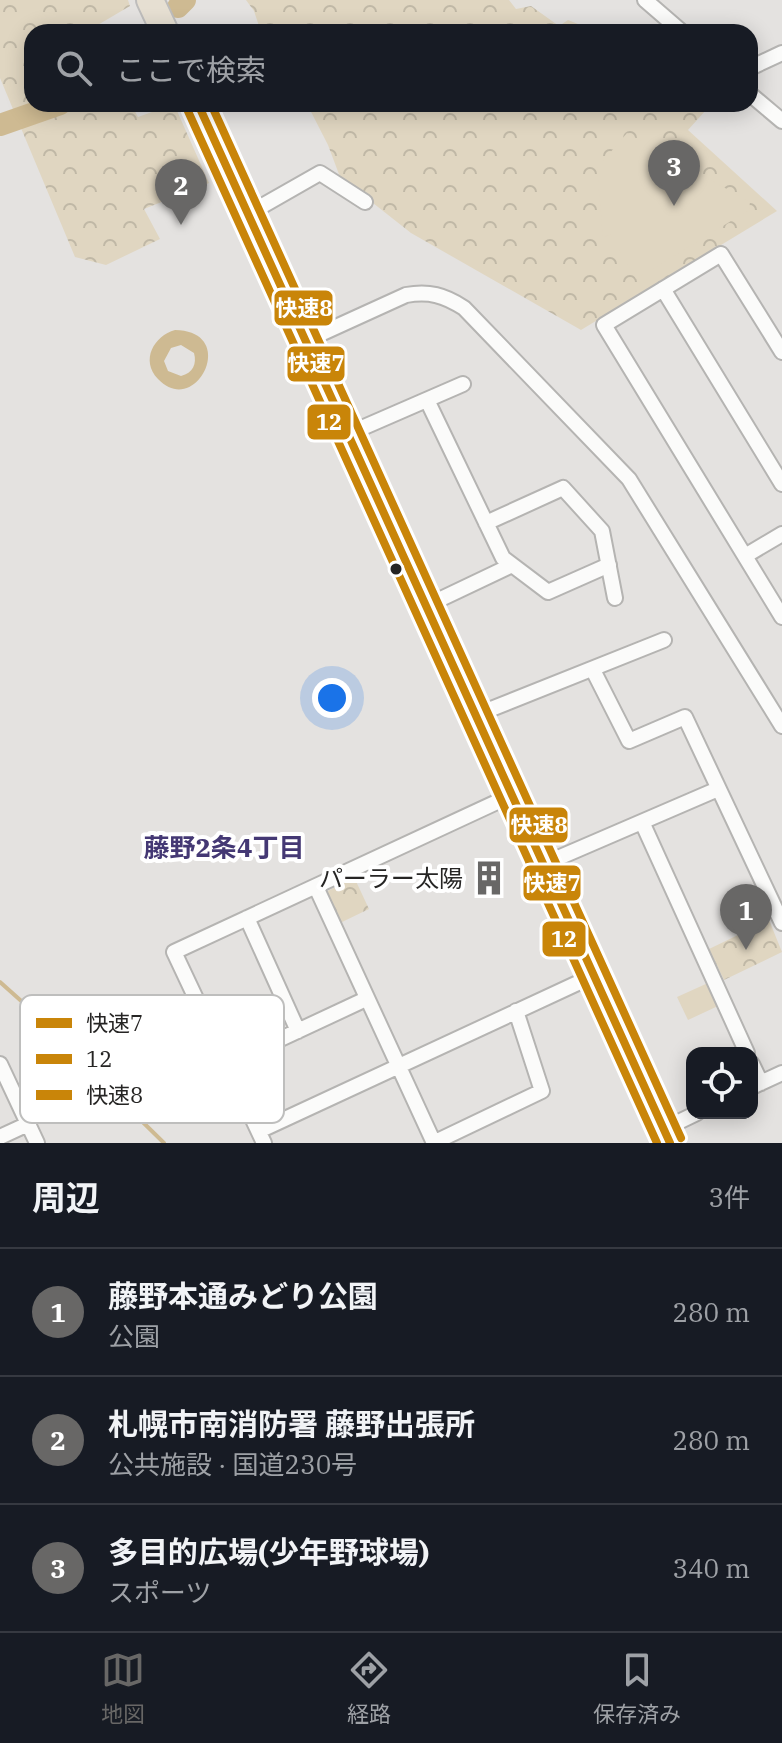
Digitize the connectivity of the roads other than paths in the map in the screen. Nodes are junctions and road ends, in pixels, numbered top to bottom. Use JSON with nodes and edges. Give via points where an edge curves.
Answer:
{"nodes":[{"id":1,"x":150,"y":0,"type":"edge"},
{"id":2,"x":645,"y":0,"type":"edge"},
{"id":3,"x":161,"y":24,"type":"edge"},
{"id":4,"x":673,"y":24,"type":"edge"},
{"id":5,"x":782,"y":53,"type":"edge"},
{"id":6,"x":758,"y":64,"type":"edge"},
{"id":7,"x":758,"y":101,"type":"edge"},
{"id":8,"x":202,"y":112,"type":"edge"},
{"id":9,"x":782,"y":121,"type":"edge"},
{"id":10,"x":365,"y":202,"type":"dead end"},
{"id":11,"x":248,"y":214,"type":"junction"},
{"id":12,"x":663,"y":289,"type":"junction"},
{"id":13,"x":305,"y":341,"type":"junction"},
{"id":14,"x":782,"y":352,"type":"edge"},
{"id":15,"x":463,"y":384,"type":"dead end"},
{"id":16,"x":427,"y":400,"type":"junction"},
{"id":17,"x":348,"y":434,"type":"junction"},
{"id":18,"x":782,"y":484,"type":"edge"},
{"id":19,"x":486,"y":523,"type":"junction"},
{"id":20,"x":782,"y":534,"type":"edge"},
{"id":21,"x":745,"y":556,"type":"junction"},
{"id":22,"x":512,"y":565,"type":"junction"},
{"id":23,"x":609,"y":565,"type":"junction"},
{"id":24,"x":615,"y":598,"type":"dead end"},
{"id":25,"x":426,"y":606,"type":"junction"},
{"id":26,"x":781,"y":615,"type":"edge"},
{"id":27,"x":664,"y":640,"type":"dead end"},
{"id":28,"x":593,"y":670,"type":"junction"},
{"id":29,"x":476,"y":715,"type":"junction"},
{"id":30,"x":782,"y":726,"type":"edge"},
{"id":31,"x":718,"y":789,"type":"junction"},
{"id":32,"x":512,"y":795,"type":"junction"},
{"id":33,"x":642,"y":822,"type":"junction"},
{"id":34,"x":544,"y":864,"type":"junction"},
{"id":35,"x":316,"y":887,"type":"junction"},
{"id":36,"x":247,"y":918,"type":"junction"},
{"id":37,"x":782,"y":923,"type":"edge"},
{"id":38,"x":595,"y":975,"type":"junction"},
{"id":39,"x":194,"y":995,"type":"edge"},
{"id":40,"x":282,"y":995,"type":"edge"},
{"id":41,"x":366,"y":999,"type":"junction"},
{"id":42,"x":284,"y":1000,"type":"edge"},
{"id":43,"x":516,"y":1011,"type":"junction"},
{"id":44,"x":298,"y":1031,"type":"junction"},
{"id":45,"x":284,"y":1038,"type":"edge"},
{"id":46,"x":744,"y":1047,"type":"edge"},
{"id":47,"x":0,"y":1064,"type":"edge"},
{"id":48,"x":397,"y":1064,"type":"junction"},
{"id":49,"x":782,"y":1073,"type":"edge"},
{"id":50,"x":758,"y":1084,"type":"edge"},
{"id":51,"x":20,"y":1107,"type":"edge"},
{"id":52,"x":689,"y":1119,"type":"edge"},
{"id":53,"x":28,"y":1124,"type":"joint"},
{"id":54,"x":667,"y":1136,"type":"edge"},
{"id":55,"x":0,"y":1137,"type":"edge"},
{"id":56,"x":261,"y":1137,"type":"edge"},
{"id":57,"x":37,"y":1143,"type":"edge"},
{"id":58,"x":434,"y":1143,"type":"edge"}],
"edges":[{"from":1,"to":3,"type":"highway"},
{"from":2,"to":4,"type":"street"},
{"from":5,"to":6,"type":"street"},
{"from":7,"to":9,"type":"street"},
{"from":8,"to":11,"type":"highway"},
{"from":10,"to":11,"type":"street","via":[[320,173]]},
{"from":11,"to":13,"type":"highway"},
{"from":12,"to":14,"type":"street","via":[[721,254]]},
{"from":12,"to":18,"type":"street"},
{"from":12,"to":21,"type":"street","via":[[604,325]]},
{"from":13,"to":17,"type":"highway"},
{"from":13,"to":30,"type":"street","via":[[406,295],[437,294],[464,308],[629,479]]},
{"from":15,"to":16,"type":"street"},
{"from":16,"to":17,"type":"street"},
{"from":16,"to":19,"type":"street"},
{"from":17,"to":25,"type":"highway"},
{"from":19,"to":22,"type":"street"},
{"from":19,"to":23,"type":"street","via":[[563,488],[602,531]]},
{"from":20,"to":21,"type":"street"},
{"from":21,"to":26,"type":"street"},
{"from":22,"to":23,"type":"street","via":[[548,592]]},
{"from":22,"to":25,"type":"street"},
{"from":23,"to":24,"type":"street"},
{"from":25,"to":29,"type":"highway"},
{"from":27,"to":28,"type":"street"},
{"from":28,"to":29,"type":"street"},
{"from":28,"to":31,"type":"street","via":[[629,741],[685,717]]},
{"from":29,"to":32,"type":"highway"},
{"from":31,"to":33,"type":"street"},
{"from":31,"to":37,"type":"street"},
{"from":32,"to":34,"type":"highway"},
{"from":32,"to":35,"type":"street"},
{"from":33,"to":34,"type":"street"},
{"from":33,"to":46,"type":"street"},
{"from":34,"to":38,"type":"highway"},
{"from":35,"to":36,"type":"street"},
{"from":35,"to":41,"type":"street"},
{"from":36,"to":39,"type":"street","via":[[174,952]]},
{"from":36,"to":40,"type":"street"},
{"from":38,"to":43,"type":"street"},
{"from":38,"to":54,"type":"highway"},
{"from":41,"to":44,"type":"street"},
{"from":41,"to":48,"type":"street"},
{"from":42,"to":44,"type":"street"},
{"from":43,"to":48,"type":"street"},
{"from":43,"to":58,"type":"street","via":[[542,1091]]},
{"from":44,"to":45,"type":"street"},
{"from":47,"to":51,"type":"street"},
{"from":48,"to":56,"type":"street"},
{"from":48,"to":58,"type":"street"},
{"from":49,"to":50,"type":"street"},
{"from":52,"to":54,"type":"street"},
{"from":53,"to":55,"type":"street"},
{"from":53,"to":57,"type":"street"}]}
